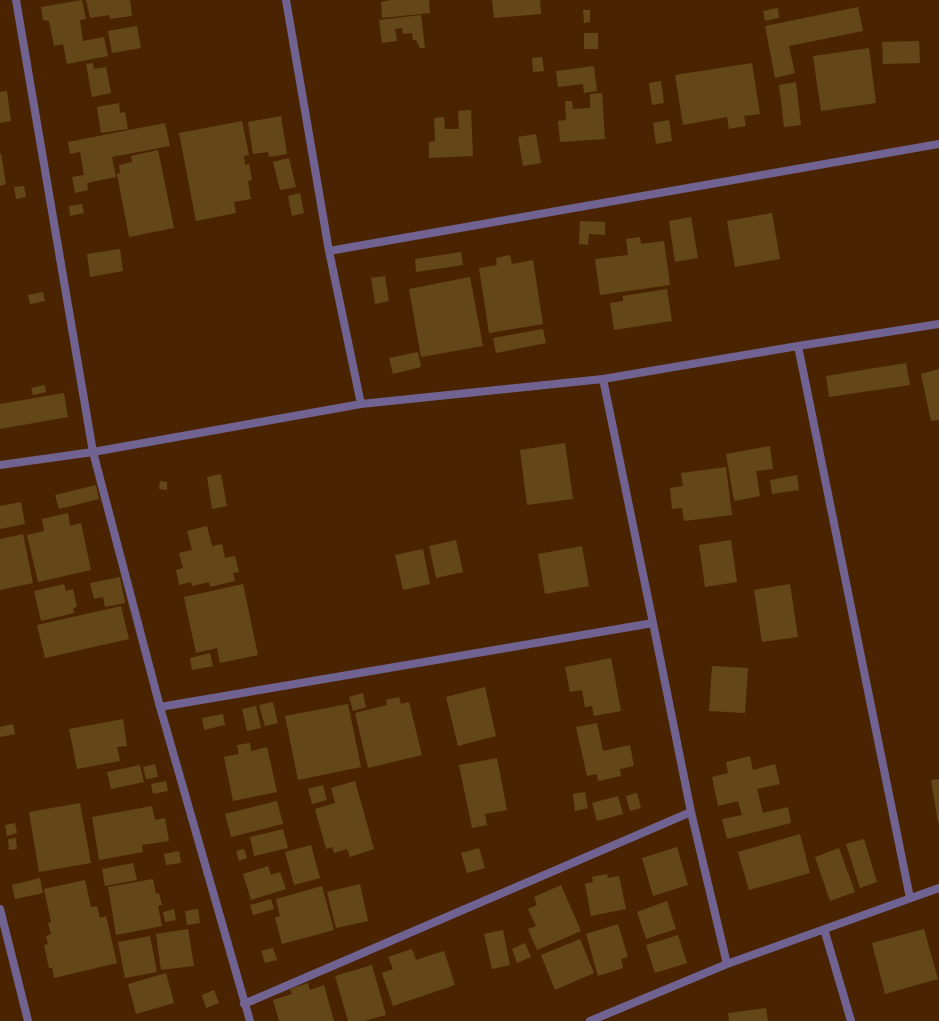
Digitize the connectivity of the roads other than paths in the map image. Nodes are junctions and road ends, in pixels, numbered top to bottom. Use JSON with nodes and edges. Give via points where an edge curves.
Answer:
{"nodes":[{"id":1,"x":16,"y":0,"type":"edge"},
{"id":2,"x":286,"y":0,"type":"edge"},
{"id":3,"x":939,"y":144,"type":"edge"},
{"id":4,"x":329,"y":251,"type":"junction"},
{"id":5,"x":939,"y":324,"type":"edge"},
{"id":6,"x":798,"y":346,"type":"junction"},
{"id":7,"x":603,"y":379,"type":"junction"},
{"id":8,"x":360,"y":404,"type":"junction"},
{"id":9,"x":93,"y":452,"type":"junction"},
{"id":10,"x":0,"y":465,"type":"edge"},
{"id":11,"x":653,"y":623,"type":"junction"},
{"id":12,"x":160,"y":707,"type":"junction"},
{"id":13,"x":690,"y":812,"type":"junction"},
{"id":14,"x":939,"y":888,"type":"edge"},
{"id":15,"x":910,"y":898,"type":"junction"},
{"id":16,"x":0,"y":909,"type":"edge"},
{"id":17,"x":824,"y":929,"type":"junction"},
{"id":18,"x":727,"y":964,"type":"junction"},
{"id":19,"x":244,"y":1004,"type":"junction"},
{"id":20,"x":28,"y":1021,"type":"edge"},
{"id":21,"x":250,"y":1021,"type":"edge"},
{"id":22,"x":590,"y":1021,"type":"edge"},
{"id":23,"x":851,"y":1021,"type":"edge"}],
"edges":[{"from":1,"to":9,"type":"street"},
{"from":2,"to":4,"type":"street"},
{"from":3,"to":4,"type":"street"},
{"from":4,"to":8,"type":"street"},
{"from":5,"to":6,"type":"street"},
{"from":6,"to":7,"type":"street"},
{"from":6,"to":15,"type":"street"},
{"from":7,"to":8,"type":"street"},
{"from":7,"to":11,"type":"street"},
{"from":8,"to":9,"type":"street"},
{"from":9,"to":10,"type":"street"},
{"from":9,"to":12,"type":"street"},
{"from":11,"to":12,"type":"street"},
{"from":11,"to":13,"type":"street"},
{"from":12,"to":19,"type":"street"},
{"from":13,"to":18,"type":"street"},
{"from":13,"to":19,"type":"street"},
{"from":14,"to":15,"type":"street"},
{"from":15,"to":17,"type":"street"},
{"from":16,"to":20,"type":"street"},
{"from":17,"to":18,"type":"street"},
{"from":17,"to":23,"type":"street"},
{"from":18,"to":22,"type":"street"},
{"from":19,"to":21,"type":"street"}]}
